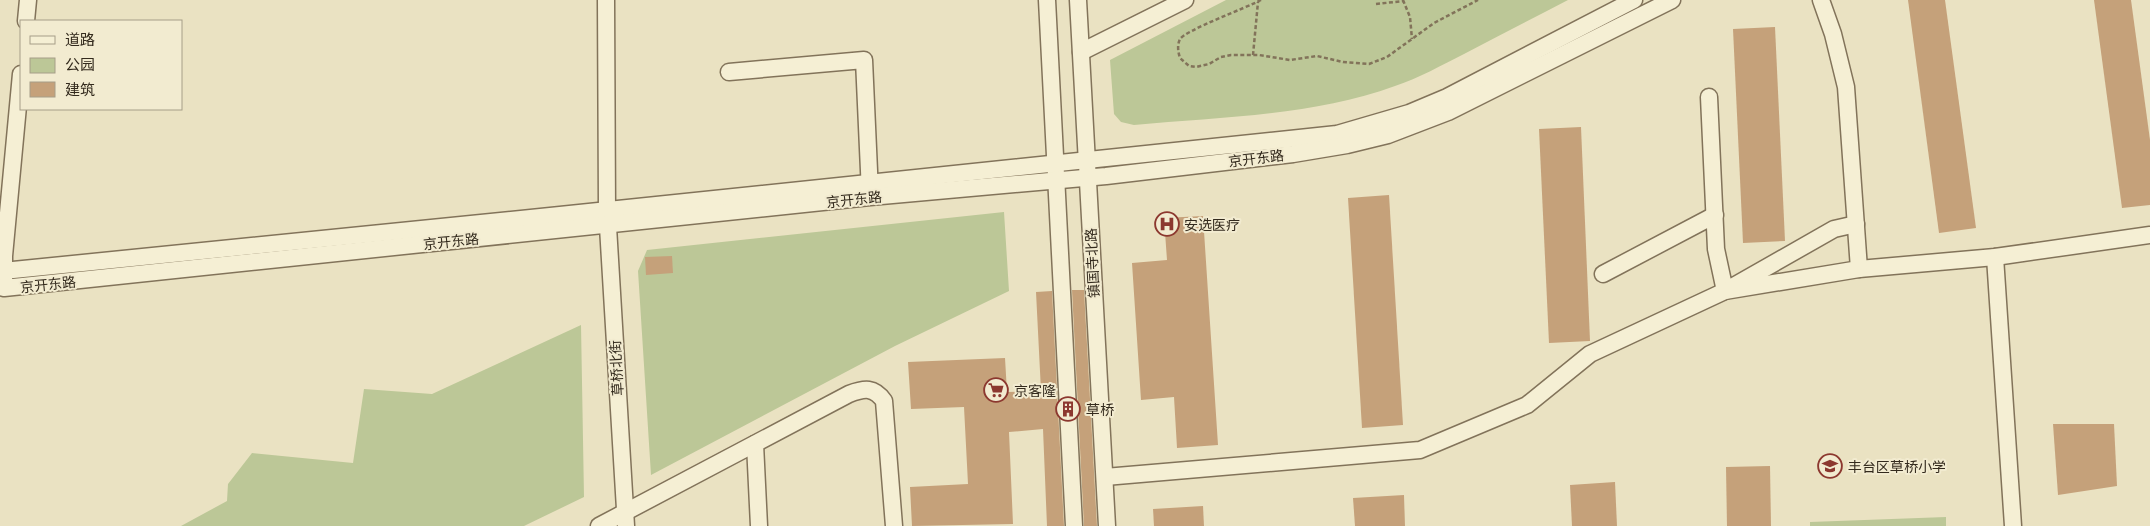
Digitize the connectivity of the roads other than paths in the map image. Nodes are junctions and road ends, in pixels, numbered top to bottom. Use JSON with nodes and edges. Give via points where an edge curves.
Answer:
{"nodes":[{"id":1,"x":28,"y":0,"type":"edge"},
{"id":2,"x":606,"y":0,"type":"edge"},
{"id":3,"x":1047,"y":0,"type":"edge"},
{"id":4,"x":1078,"y":0,"type":"edge"},
{"id":5,"x":1185,"y":0,"type":"edge"},
{"id":6,"x":1634,"y":0,"type":"edge"},
{"id":7,"x":1672,"y":0,"type":"edge"},
{"id":8,"x":1821,"y":0,"type":"edge"},
{"id":9,"x":26,"y":20,"type":"edge"},
{"id":10,"x":1081,"y":52,"type":"junction"},
{"id":11,"x":728,"y":72,"type":"dead end"},
{"id":12,"x":20,"y":85,"type":"edge"},
{"id":13,"x":1709,"y":96,"type":"dead end"},
{"id":14,"x":1086,"y":160,"type":"junction"},
{"id":15,"x":1056,"y":163,"type":"junction"},
{"id":16,"x":1087,"y":178,"type":"junction"},
{"id":17,"x":1056,"y":180,"type":"junction"},
{"id":18,"x":870,"y":190,"type":"junction"},
{"id":19,"x":1715,"y":215,"type":"junction"},
{"id":20,"x":607,"y":218,"type":"junction"},
{"id":21,"x":1856,"y":224,"type":"junction"},
{"id":22,"x":2150,"y":235,"type":"edge"},
{"id":23,"x":1995,"y":257,"type":"junction"},
{"id":24,"x":1859,"y":269,"type":"junction"},
{"id":25,"x":1603,"y":274,"type":"dead end"},
{"id":26,"x":2,"y":282,"type":"edge"},
{"id":27,"x":1725,"y":291,"type":"junction"},
{"id":28,"x":755,"y":444,"type":"junction"},
{"id":29,"x":1105,"y":477,"type":"junction"},
{"id":30,"x":625,"y":520,"type":"edge"},
{"id":31,"x":599,"y":526,"type":"edge"},
{"id":32,"x":759,"y":526,"type":"edge"},
{"id":33,"x":894,"y":526,"type":"edge"},
{"id":34,"x":1074,"y":526,"type":"edge"},
{"id":35,"x":1107,"y":526,"type":"edge"},
{"id":36,"x":2013,"y":526,"type":"edge"}],
"edges":[{"from":1,"to":9,"type":"street"},
{"from":2,"to":20,"type":"street","name":"草桥北街"},
{"from":3,"to":15,"type":"street"},
{"from":4,"to":10,"type":"street","name":"镇国寺北路"},
{"from":5,"to":10,"type":"street"},
{"from":6,"to":14,"type":"street","name":"京开东路","via":[[1447,97],[1400,116],[1337,134]]},
{"from":7,"to":16,"type":"street","name":"京开东路","via":[[1448,112],[1388,135],[1293,154]]},
{"from":8,"to":21,"type":"street","via":[[1846,87]]},
{"from":10,"to":14,"type":"street","name":"镇国寺北路"},
{"from":11,"to":18,"type":"street","via":[[864,60]]},
{"from":12,"to":26,"type":"street"},
{"from":13,"to":19,"type":"street"},
{"from":14,"to":15,"type":"street","name":"京开东路"},
{"from":14,"to":16,"type":"street","name":"镇国寺北路"},
{"from":15,"to":17,"type":"street"},
{"from":15,"to":18,"type":"street","name":"京开东路"},
{"from":16,"to":17,"type":"street","name":"京开东路"},
{"from":16,"to":29,"type":"street","name":"镇国寺北路"},
{"from":17,"to":18,"type":"street","name":"京开东路"},
{"from":17,"to":34,"type":"street"},
{"from":18,"to":20,"type":"street","name":"京开东路"},
{"from":19,"to":25,"type":"street"},
{"from":19,"to":27,"type":"street","via":[[1716,249]]},
{"from":20,"to":26,"type":"street","name":"京开东路"},
{"from":20,"to":30,"type":"street","name":"草桥北街"},
{"from":21,"to":24,"type":"street"},
{"from":21,"to":27,"type":"street","via":[[1834,229]]},
{"from":22,"to":23,"type":"street"},
{"from":23,"to":24,"type":"street"},
{"from":23,"to":36,"type":"street"},
{"from":24,"to":27,"type":"street"},
{"from":27,"to":29,"type":"street","via":[[1590,354],[1527,406],[1420,450]]},
{"from":28,"to":30,"type":"street"},
{"from":28,"to":32,"type":"street"},
{"from":28,"to":33,"type":"street","via":[[849,394],[863,388],[873,389],[884,401]]},
{"from":29,"to":35,"type":"street","name":"镇国寺北路"},
{"from":30,"to":31,"type":"street"}]}
